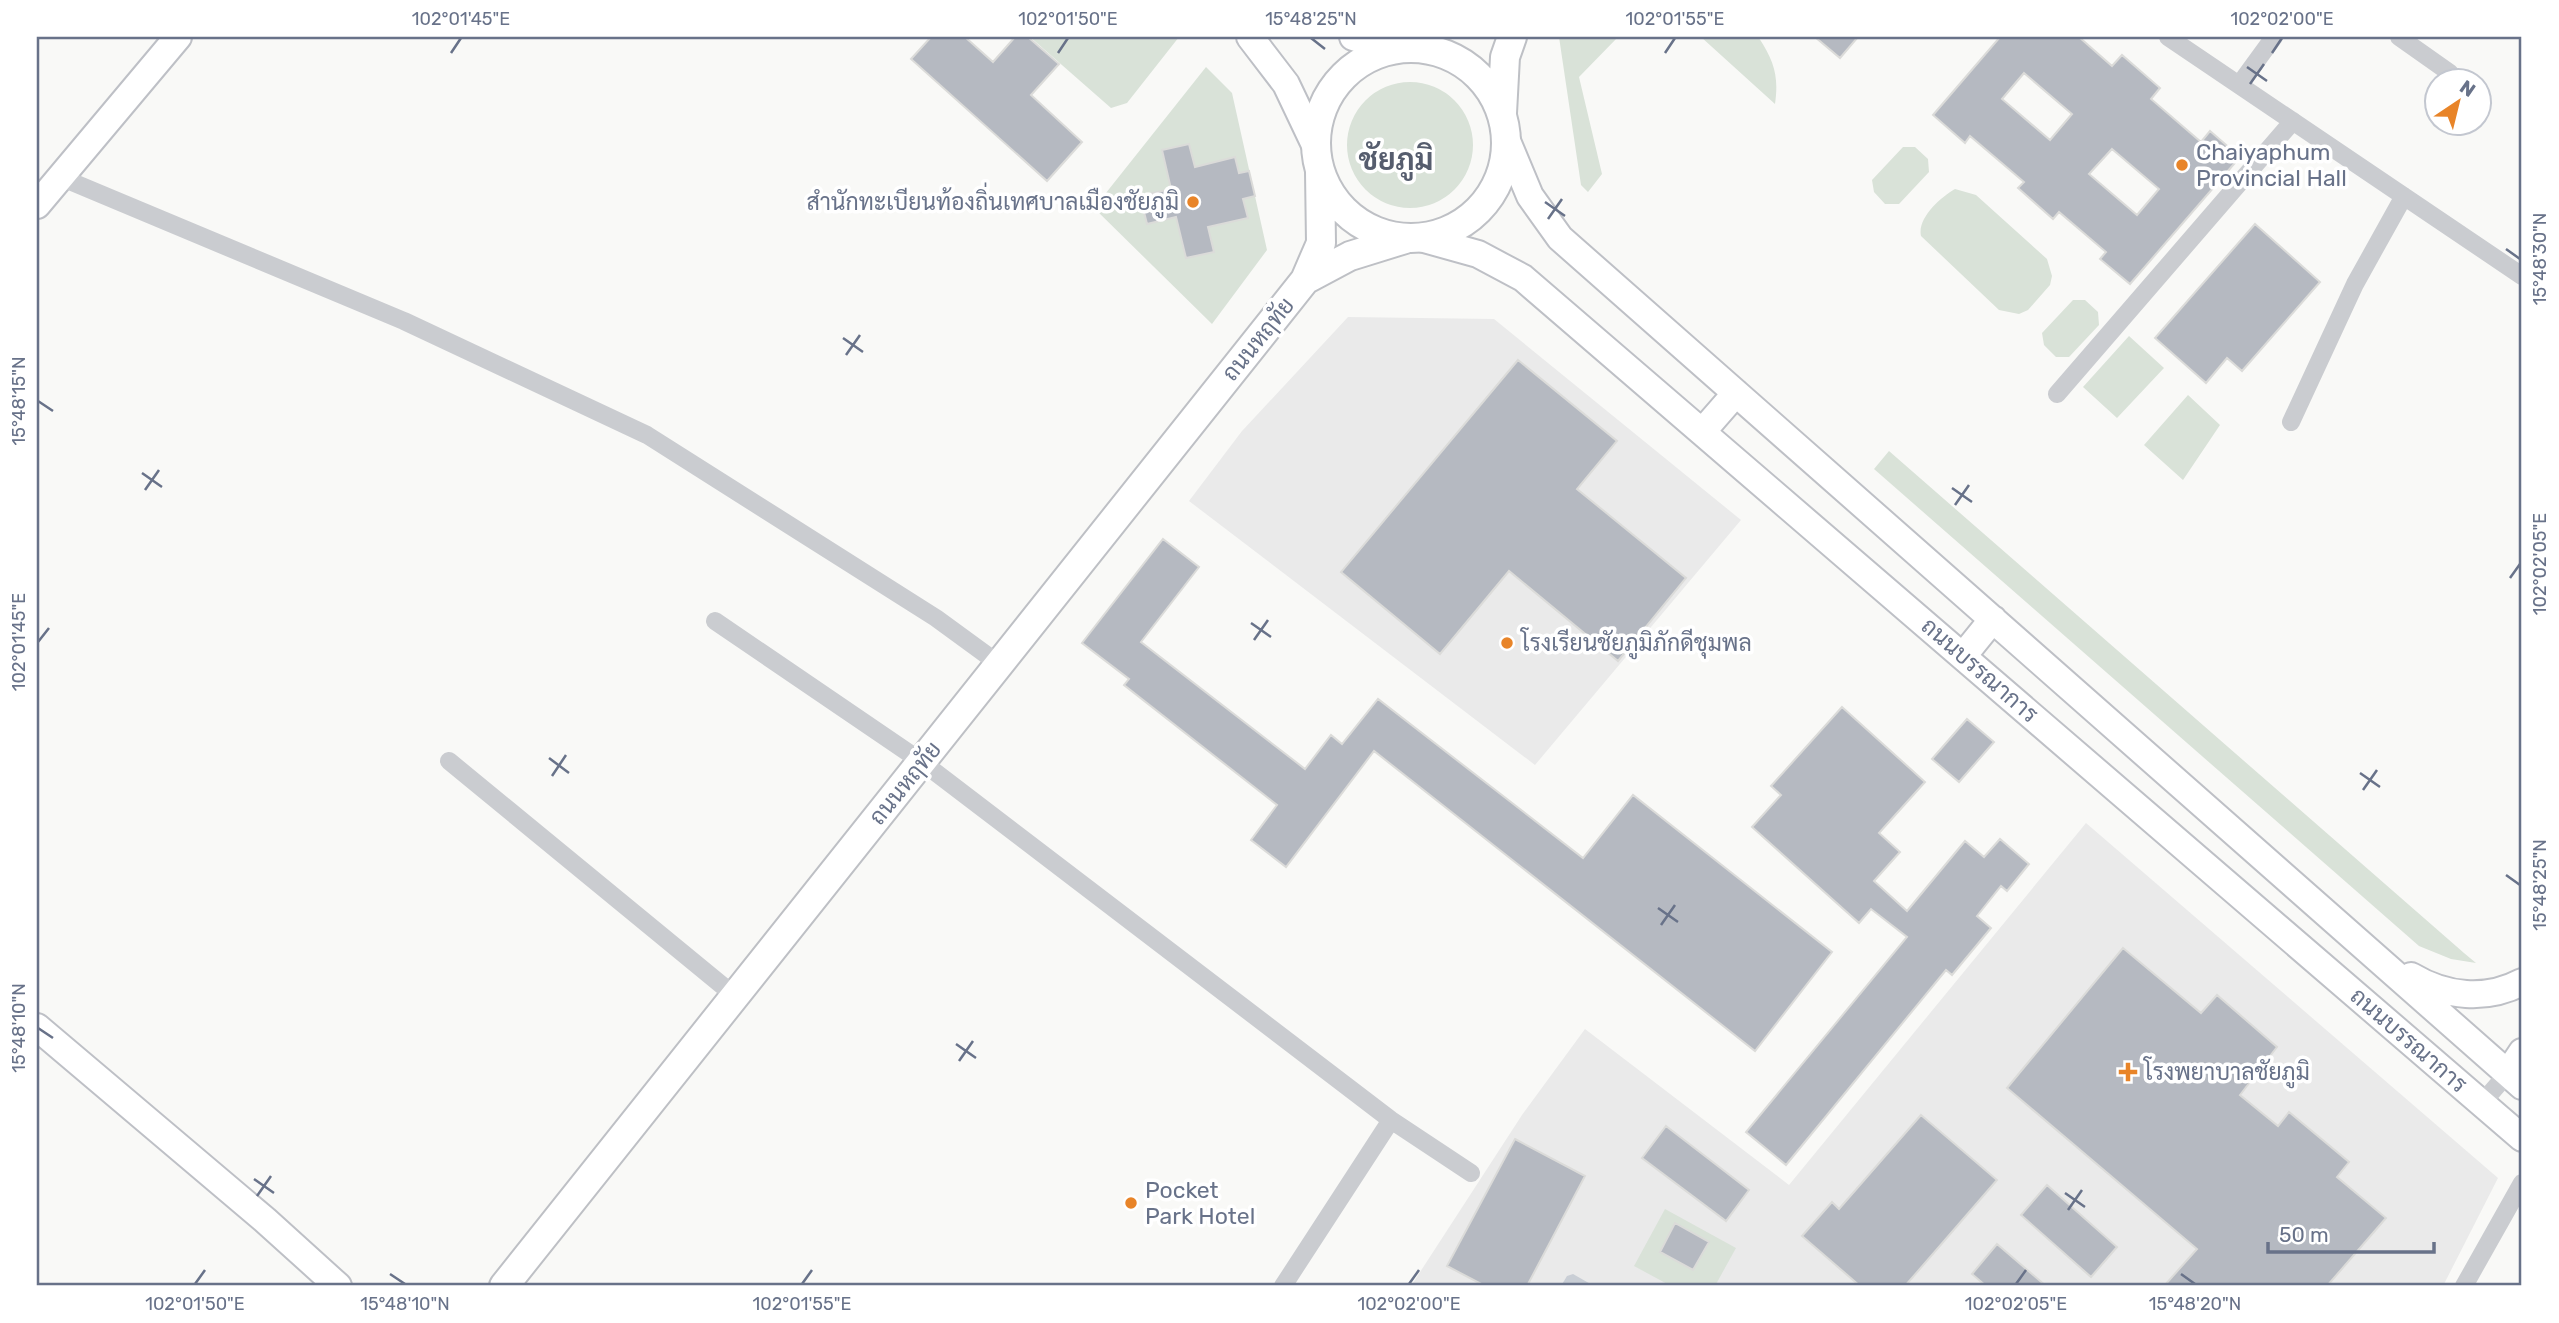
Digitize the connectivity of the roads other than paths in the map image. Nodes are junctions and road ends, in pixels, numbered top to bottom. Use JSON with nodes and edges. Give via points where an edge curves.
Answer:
{"nodes":[{"id":1,"x":178,"y":37,"type":"edge"},
{"id":2,"x":1250,"y":37,"type":"edge"},
{"id":3,"x":1353,"y":37,"type":"edge"},
{"id":4,"x":1456,"y":37,"type":"edge"},
{"id":5,"x":1513,"y":37,"type":"edge"},
{"id":6,"x":2168,"y":37,"type":"edge"},
{"id":7,"x":2274,"y":37,"type":"edge"},
{"id":8,"x":2399,"y":37,"type":"edge"},
{"id":9,"x":1403,"y":48,"type":"junction"},
{"id":10,"x":2440,"y":66,"type":"edge"},
{"id":11,"x":2239,"y":85,"type":"junction"},
{"id":12,"x":1502,"y":113,"type":"junction"},
{"id":13,"x":2293,"y":121,"type":"junction"},
{"id":14,"x":1507,"y":141,"type":"junction"},
{"id":15,"x":1318,"y":159,"type":"junction"},
{"id":16,"x":60,"y":177,"type":"junction"},
{"id":17,"x":2404,"y":196,"type":"junction"},
{"id":18,"x":37,"y":205,"type":"edge"},
{"id":19,"x":1412,"y":238,"type":"junction"},
{"id":20,"x":2522,"y":276,"type":"edge"},
{"id":21,"x":1305,"y":280,"type":"junction"},
{"id":22,"x":1736,"y":393,"type":"junction"},
{"id":23,"x":2057,"y":394,"type":"dead end"},
{"id":24,"x":2291,"y":422,"type":"dead end"},
{"id":25,"x":1702,"y":432,"type":"junction"},
{"id":26,"x":1993,"y":619,"type":"junction"},
{"id":27,"x":715,"y":621,"type":"dead end"},
{"id":28,"x":1963,"y":656,"type":"junction"},
{"id":29,"x":999,"y":664,"type":"junction"},
{"id":30,"x":449,"y":761,"type":"dead end"},
{"id":31,"x":922,"y":762,"type":"junction"},
{"id":32,"x":2312,"y":900,"type":"junction"},
{"id":33,"x":2284,"y":932,"type":"junction"},
{"id":34,"x":2370,"y":951,"type":"junction"},
{"id":35,"x":2522,"y":982,"type":"edge"},
{"id":36,"x":735,"y":996,"type":"junction"},
{"id":37,"x":40,"y":1035,"type":"edge"},
{"id":38,"x":2517,"y":1070,"type":"edge"},
{"id":39,"x":2482,"y":1102,"type":"junction"},
{"id":40,"x":1391,"y":1120,"type":"junction"},
{"id":41,"x":2522,"y":1138,"type":"edge"},
{"id":42,"x":1471,"y":1174,"type":"dead end"},
{"id":43,"x":2522,"y":1183,"type":"edge"},
{"id":44,"x":338,"y":1286,"type":"edge"},
{"id":45,"x":504,"y":1286,"type":"edge"},
{"id":46,"x":1283,"y":1286,"type":"edge"},
{"id":47,"x":2465,"y":1286,"type":"edge"}],
"edges":[{"from":1,"to":16,"type":"street"},
{"from":2,"to":15,"type":"street","via":[[1286,84]]},
{"from":3,"to":9,"type":"street"},
{"from":4,"to":9,"type":"main road"},
{"from":5,"to":12,"type":"main road","via":[[1505,57]]},
{"from":6,"to":11,"type":"street"},
{"from":7,"to":11,"type":"street"},
{"from":8,"to":10,"type":"street"},
{"from":9,"to":12,"type":"main road","via":[[1444,53],[1469,67],[1489,87]]},
{"from":9,"to":15,"type":"main road","via":[[1363,60],[1343,75],[1318,118]]},
{"from":11,"to":13,"type":"street"},
{"from":12,"to":14,"type":"main road"},
{"from":13,"to":17,"type":"street"},
{"from":13,"to":23,"type":"street"},
{"from":14,"to":19,"type":"main road","via":[[1503,172],[1489,200],[1466,222],[1438,235]]},
{"from":14,"to":22,"type":"street","name":"ถนนบรรณาการ","via":[[1530,196],[1560,238]]},
{"from":15,"to":19,"type":"main road","via":[[1332,196],[1350,216],[1377,232]]},
{"from":15,"to":21,"type":"main road","name":"ถนนหฤทัย","via":[[1321,243]]},
{"from":16,"to":18,"type":"street"},
{"from":16,"to":29,"type":"street","via":[[404,321],[647,435],[936,618]]},
{"from":17,"to":20,"type":"street"},
{"from":17,"to":24,"type":"street","via":[[2355,284]]},
{"from":19,"to":21,"type":"main road","name":"ถนนหฤทัย","via":[[1350,256]]},
{"from":19,"to":25,"type":"street","name":"ถนนบรรณาการ","via":[[1478,254],[1523,278]]},
{"from":21,"to":29,"type":"main road","name":"ถนนหฤทัย"},
{"from":22,"to":25,"type":"street"},
{"from":22,"to":26,"type":"street","name":"ถนนบรรณาการ"},
{"from":25,"to":28,"type":"street","name":"ถนนบรรณาการ"},
{"from":26,"to":28,"type":"street"},
{"from":26,"to":32,"type":"street","name":"ถนนบรรณาการ"},
{"from":27,"to":31,"type":"street"},
{"from":28,"to":33,"type":"street","name":"ถนนบรรณาการ"},
{"from":29,"to":31,"type":"main road","name":"ถนนหฤทัย"},
{"from":30,"to":36,"type":"street"},
{"from":31,"to":36,"type":"main road","name":"ถนนหฤทัย"},
{"from":31,"to":40,"type":"street"},
{"from":32,"to":33,"type":"street"},
{"from":32,"to":34,"type":"street","name":"ถนนบรรณาการ"},
{"from":33,"to":39,"type":"street","name":"ถนนบรรณาการ"},
{"from":34,"to":35,"type":"street","via":[[2424,984],[2454,993],[2504,992]]},
{"from":34,"to":38,"type":"street","name":"ถนนบรรณาการ"},
{"from":36,"to":45,"type":"main road","name":"ถนนหฤทัย"},
{"from":37,"to":44,"type":"street"},
{"from":38,"to":39,"type":"street"},
{"from":39,"to":41,"type":"street","name":"ถนนบรรณาการ"},
{"from":40,"to":42,"type":"street"},
{"from":40,"to":46,"type":"street"},
{"from":43,"to":47,"type":"street"}]}
